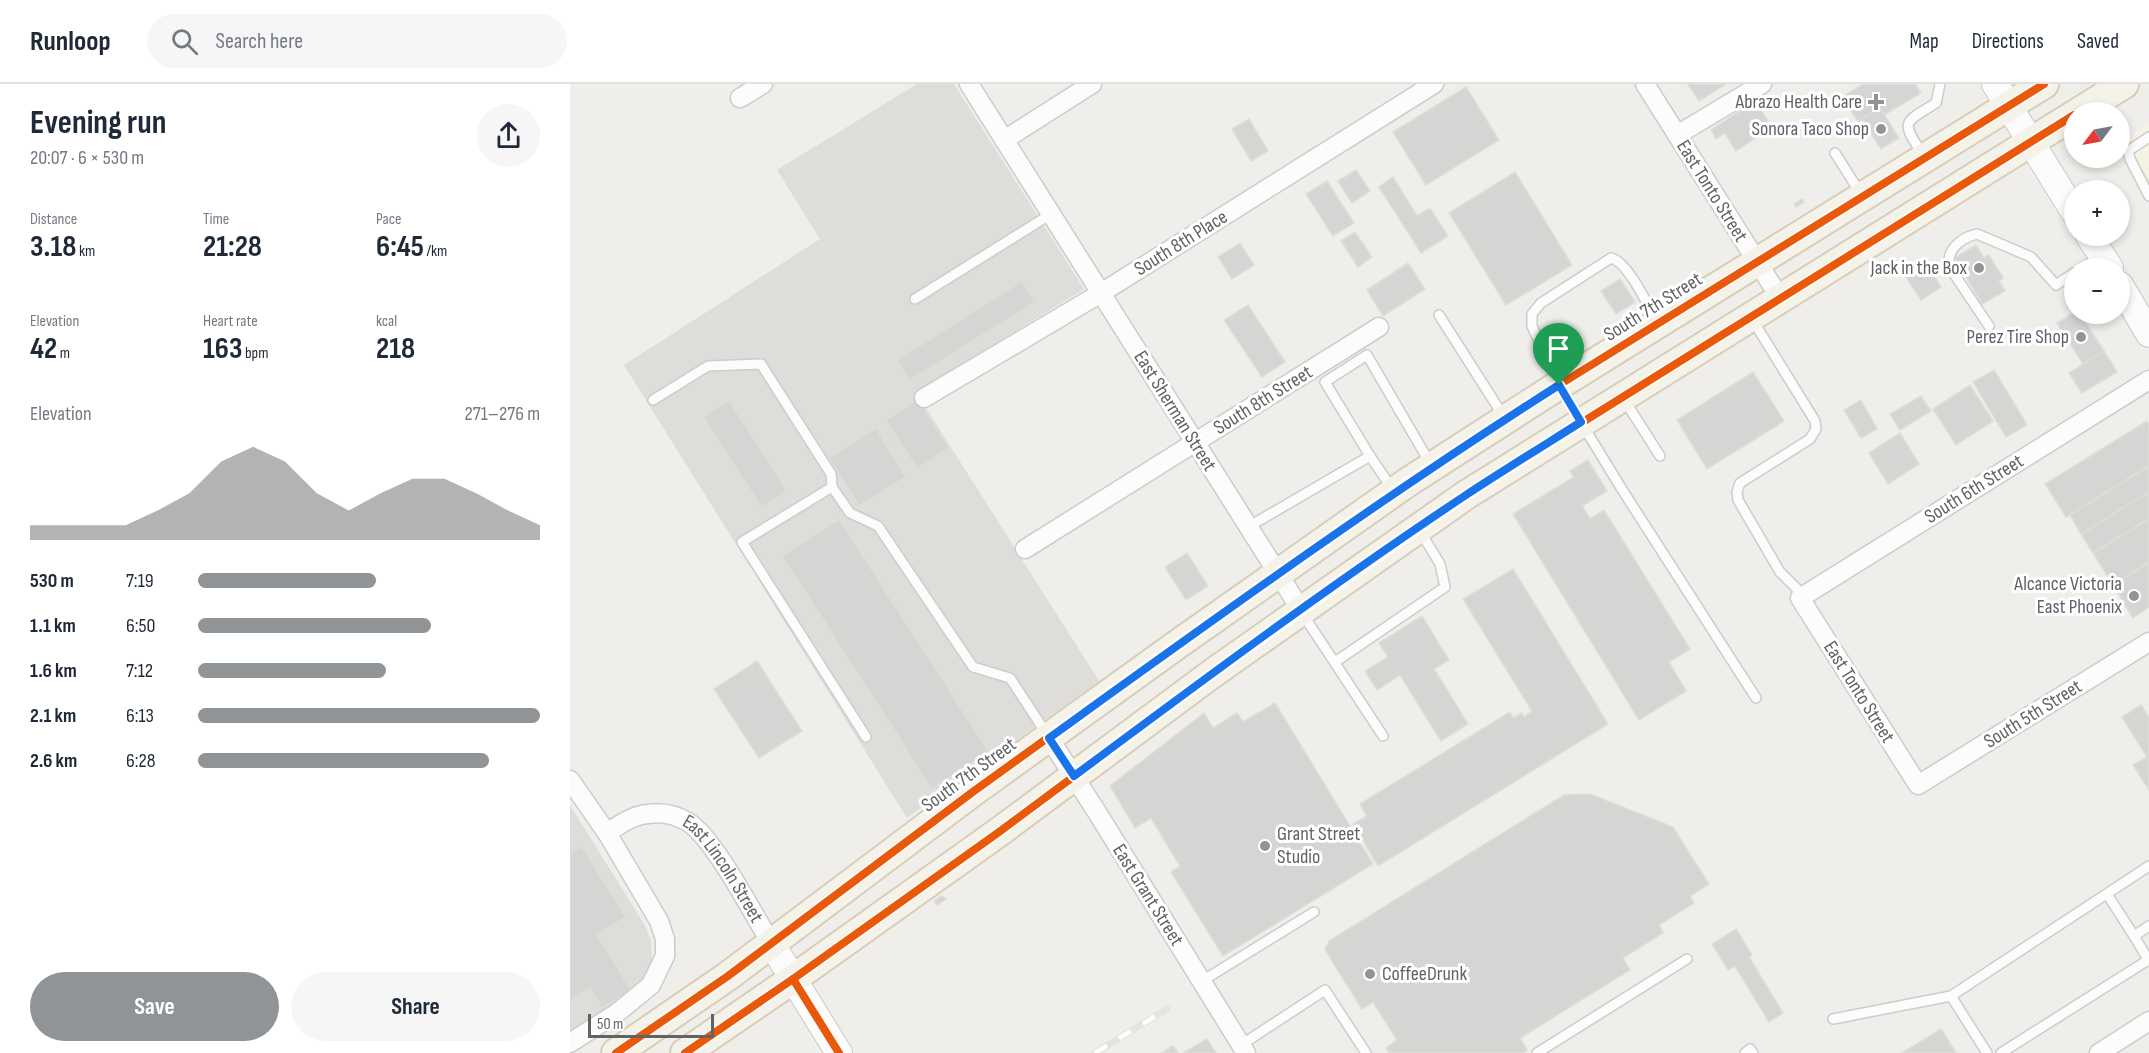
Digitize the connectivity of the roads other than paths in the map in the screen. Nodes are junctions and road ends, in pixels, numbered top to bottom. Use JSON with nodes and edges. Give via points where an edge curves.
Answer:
{"nodes":[{"id":1,"x":763,"y":84,"type":"edge"},
{"id":2,"x":969,"y":84,"type":"edge"},
{"id":3,"x":1092,"y":84,"type":"edge"},
{"id":4,"x":1434,"y":84,"type":"edge"},
{"id":5,"x":1646,"y":84,"type":"edge"},
{"id":6,"x":1762,"y":84,"type":"edge"},
{"id":7,"x":1940,"y":84,"type":"edge"},
{"id":8,"x":2043,"y":84,"type":"edge"},
{"id":9,"x":2124,"y":84,"type":"edge"},
{"id":10,"x":2002,"y":95,"type":"edge"},
{"id":11,"x":740,"y":98,"type":"dead end"},
{"id":12,"x":2095,"y":102,"type":"edge"},
{"id":13,"x":2064,"y":121,"type":"edge"},
{"id":14,"x":1677,"y":135,"type":"junction"},
{"id":15,"x":2149,"y":137,"type":"edge"},
{"id":16,"x":1004,"y":140,"type":"junction"},
{"id":17,"x":2031,"y":142,"type":"junction"},
{"id":18,"x":1834,"y":153,"type":"dead end"},
{"id":19,"x":1924,"y":158,"type":"junction"},
{"id":20,"x":1862,"y":196,"type":"junction"},
{"id":21,"x":2064,"y":196,"type":"edge"},
{"id":22,"x":2149,"y":196,"type":"edge"},
{"id":23,"x":1051,"y":214,"type":"junction"},
{"id":24,"x":1757,"y":262,"type":"junction"},
{"id":25,"x":2064,"y":280,"type":"edge"},
{"id":26,"x":1101,"y":293,"type":"junction"},
{"id":27,"x":1780,"y":298,"type":"junction"},
{"id":28,"x":915,"y":299,"type":"dead end"},
{"id":29,"x":2130,"y":302,"type":"edge"},
{"id":30,"x":1439,"y":315,"type":"dead end"},
{"id":31,"x":1750,"y":317,"type":"junction"},
{"id":32,"x":1659,"y":323,"type":"junction"},
{"id":33,"x":1989,"y":326,"type":"dead end"},
{"id":34,"x":1379,"y":327,"type":"dead end"},
{"id":35,"x":2149,"y":333,"type":"edge"},
{"id":36,"x":2149,"y":380,"type":"edge"},
{"id":37,"x":1559,"y":385,"type":"junction"},
{"id":38,"x":1622,"y":396,"type":"junction"},
{"id":39,"x":924,"y":398,"type":"dead end"},
{"id":40,"x":653,"y":400,"type":"dead end"},
{"id":41,"x":1505,"y":419,"type":"junction"},
{"id":42,"x":1581,"y":422,"type":"junction"},
{"id":43,"x":1195,"y":442,"type":"junction"},
{"id":44,"x":1370,"y":456,"type":"junction"},
{"id":45,"x":1660,"y":456,"type":"dead end"},
{"id":46,"x":1432,"y":467,"type":"junction"},
{"id":47,"x":832,"y":487,"type":"junction"},
{"id":48,"x":1395,"y":492,"type":"junction"},
{"id":49,"x":1248,"y":527,"type":"junction"},
{"id":50,"x":1418,"y":528,"type":"junction"},
{"id":51,"x":1025,"y":549,"type":"dead end"},
{"id":52,"x":1277,"y":573,"type":"junction"},
{"id":53,"x":1804,"y":596,"type":"junction"},
{"id":54,"x":1301,"y":610,"type":"junction"},
{"id":55,"x":2149,"y":642,"type":"edge"},
{"id":56,"x":1335,"y":662,"type":"junction"},
{"id":57,"x":1755,"y":698,"type":"dead end"},
{"id":58,"x":1383,"y":736,"type":"dead end"},
{"id":59,"x":866,"y":737,"type":"dead end"},
{"id":60,"x":1049,"y":738,"type":"junction"},
{"id":61,"x":1074,"y":776,"type":"junction"},
{"id":62,"x":570,"y":780,"type":"edge"},
{"id":63,"x":1918,"y":785,"type":"joint"},
{"id":64,"x":607,"y":833,"type":"junction"},
{"id":65,"x":2149,"y":866,"type":"edge"},
{"id":66,"x":2108,"y":894,"type":"junction"},
{"id":67,"x":1314,"y":912,"type":"dead end"},
{"id":68,"x":2149,"y":926,"type":"edge"},
{"id":69,"x":2134,"y":936,"type":"junction"},
{"id":70,"x":771,"y":943,"type":"junction"},
{"id":71,"x":1687,"y":959,"type":"dead end"},
{"id":72,"x":2149,"y":960,"type":"edge"},
{"id":73,"x":793,"y":979,"type":"junction"},
{"id":74,"x":1202,"y":981,"type":"junction"},
{"id":75,"x":1951,"y":996,"type":"junction"},
{"id":76,"x":1833,"y":1019,"type":"dead end"},
{"id":77,"x":2149,"y":1021,"type":"edge"},
{"id":78,"x":570,"y":1043,"type":"edge"},
{"id":79,"x":1243,"y":1049,"type":"edge"},
{"id":80,"x":616,"y":1053,"type":"edge"},
{"id":81,"x":685,"y":1053,"type":"edge"},
{"id":82,"x":839,"y":1053,"type":"edge"},
{"id":83,"x":1366,"y":1053,"type":"edge"},
{"id":84,"x":1537,"y":1053,"type":"edge"},
{"id":85,"x":1745,"y":1053,"type":"edge"},
{"id":86,"x":1753,"y":1053,"type":"edge"},
{"id":87,"x":1987,"y":1053,"type":"edge"},
{"id":88,"x":2001,"y":1053,"type":"edge"},
{"id":89,"x":2099,"y":1053,"type":"edge"}],
"edges":[{"from":1,"to":11,"type":"street"},
{"from":2,"to":16,"type":"street","name":"East Sherman Street"},
{"from":3,"to":16,"type":"street"},
{"from":4,"to":26,"type":"street","name":"South 8th Place"},
{"from":5,"to":14,"type":"street","name":"East Tonto Street"},
{"from":6,"to":14,"type":"street"},
{"from":7,"to":19,"type":"lane","via":[[1936,103],[1908,123],[1907,130]]},
{"from":8,"to":10,"type":"main road","name":"South 7th Street"},
{"from":9,"to":12,"type":"main road"},
{"from":10,"to":17,"type":"main road"},
{"from":10,"to":19,"type":"main road","name":"South 7th Street"},
{"from":13,"to":17,"type":"main road"},
{"from":14,"to":24,"type":"street","name":"East Tonto Street"},
{"from":15,"to":22,"type":"lane","via":[[2128,151]]},
{"from":16,"to":23,"type":"street","name":"East Sherman Street"},
{"from":17,"to":21,"type":"main road"},
{"from":17,"to":27,"type":"main road"},
{"from":18,"to":20,"type":"lane"},
{"from":19,"to":20,"type":"main road","name":"South 7th Street"},
{"from":20,"to":24,"type":"main road","name":"South 7th Street"},
{"from":23,"to":26,"type":"street","name":"East Sherman Street"},
{"from":23,"to":28,"type":"lane"},
{"from":24,"to":27,"type":"street","name":"East Tonto Street"},
{"from":24,"to":32,"type":"main road","name":"South 7th Street"},
{"from":25,"to":33,"type":"lane","via":[[2056,285],[2031,257],[1977,234],[1969,236],[1953,248],[1948,260]]},
{"from":26,"to":39,"type":"street","name":"South 8th Place"},
{"from":26,"to":43,"type":"street","name":"East Sherman Street"},
{"from":27,"to":31,"type":"main road"},
{"from":29,"to":35,"type":"main road"},
{"from":30,"to":41,"type":"lane"},
{"from":31,"to":38,"type":"main road"},
{"from":31,"to":53,"type":"lane","via":[[1815,421],[1816,429],[1810,439],[1740,483],[1738,500],[1780,572]]},
{"from":32,"to":37,"type":"main road","name":"South 7th Street"},
{"from":32,"to":37,"type":"lane","via":[[1630,276],[1618,260],[1611,258],[1541,303],[1532,314],[1532,326]]},
{"from":34,"to":43,"type":"street","name":"South 8th Street"},
{"from":36,"to":53,"type":"street","name":"South 6th Street"},
{"from":37,"to":41,"type":"main road","name":"South 7th Street"},
{"from":37,"to":42,"type":"main road"},
{"from":38,"to":42,"type":"main road"},
{"from":38,"to":45,"type":"lane"},
{"from":40,"to":47,"type":"lane","via":[[708,366],[761,364],[831,474]]},
{"from":41,"to":46,"type":"main road","name":"South 7th Street"},
{"from":42,"to":50,"type":"main road"},
{"from":42,"to":57,"type":"lane"},
{"from":43,"to":49,"type":"street","name":"East Sherman Street"},
{"from":43,"to":51,"type":"street","name":"South 8th Street"},
{"from":44,"to":46,"type":"lane","via":[[1325,382],[1367,355]]},
{"from":44,"to":48,"type":"lane"},
{"from":44,"to":49,"type":"lane"},
{"from":46,"to":48,"type":"main road","name":"South 7th Street"},
{"from":47,"to":59,"type":"lane","via":[[742,542]]},
{"from":47,"to":60,"type":"lane","via":[[850,513],[878,526],[973,667],[1010,678]]},
{"from":48,"to":52,"type":"main road","name":"South 7th Street"},
{"from":49,"to":52,"type":"street","name":"East Sherman Street"},
{"from":50,"to":54,"type":"main road"},
{"from":50,"to":56,"type":"lane","via":[[1440,564],[1445,587]]},
{"from":52,"to":54,"type":"street","name":"East Sherman Street"},
{"from":52,"to":60,"type":"main road","name":"South 7th Street"},
{"from":53,"to":63,"type":"street","name":"East Tonto Street"},
{"from":54,"to":56,"type":"lane","name":"East Sherman Street"},
{"from":54,"to":61,"type":"main road"},
{"from":55,"to":63,"type":"street","name":"South 5th Street"},
{"from":56,"to":58,"type":"lane","name":"East Sherman Street"},
{"from":60,"to":61,"type":"street","name":"East Grant Street"},
{"from":60,"to":70,"type":"main road","name":"South 7th Street"},
{"from":61,"to":73,"type":"main road"},
{"from":61,"to":74,"type":"street","name":"East Grant Street"},
{"from":62,"to":64,"type":"street"},
{"from":64,"to":70,"type":"street","name":"East Lincoln Street","via":[[646,813],[669,814],[689,822],[708,840]]},
{"from":64,"to":78,"type":"street","via":[[659,921],[664,956],[651,985]]},
{"from":65,"to":66,"type":"lane"},
{"from":66,"to":69,"type":"lane"},
{"from":66,"to":75,"type":"lane"},
{"from":67,"to":74,"type":"lane"},
{"from":68,"to":69,"type":"lane"},
{"from":69,"to":72,"type":"lane"},
{"from":70,"to":73,"type":"main road","name":"East Lincoln Street"},
{"from":70,"to":80,"type":"main road","name":"South 7th Street"},
{"from":71,"to":84,"type":"lane"},
{"from":72,"to":88,"type":"lane"},
{"from":73,"to":81,"type":"main road"},
{"from":73,"to":82,"type":"main road","name":"East Lincoln Street"},
{"from":74,"to":79,"type":"street","name":"East Grant Street"},
{"from":75,"to":76,"type":"lane"},
{"from":75,"to":87,"type":"lane"},
{"from":77,"to":89,"type":"street"},
{"from":79,"to":83,"type":"lane","via":[[1325,990]]},
{"from":85,"to":86,"type":"lane","via":[[1750,1049]]}]}
